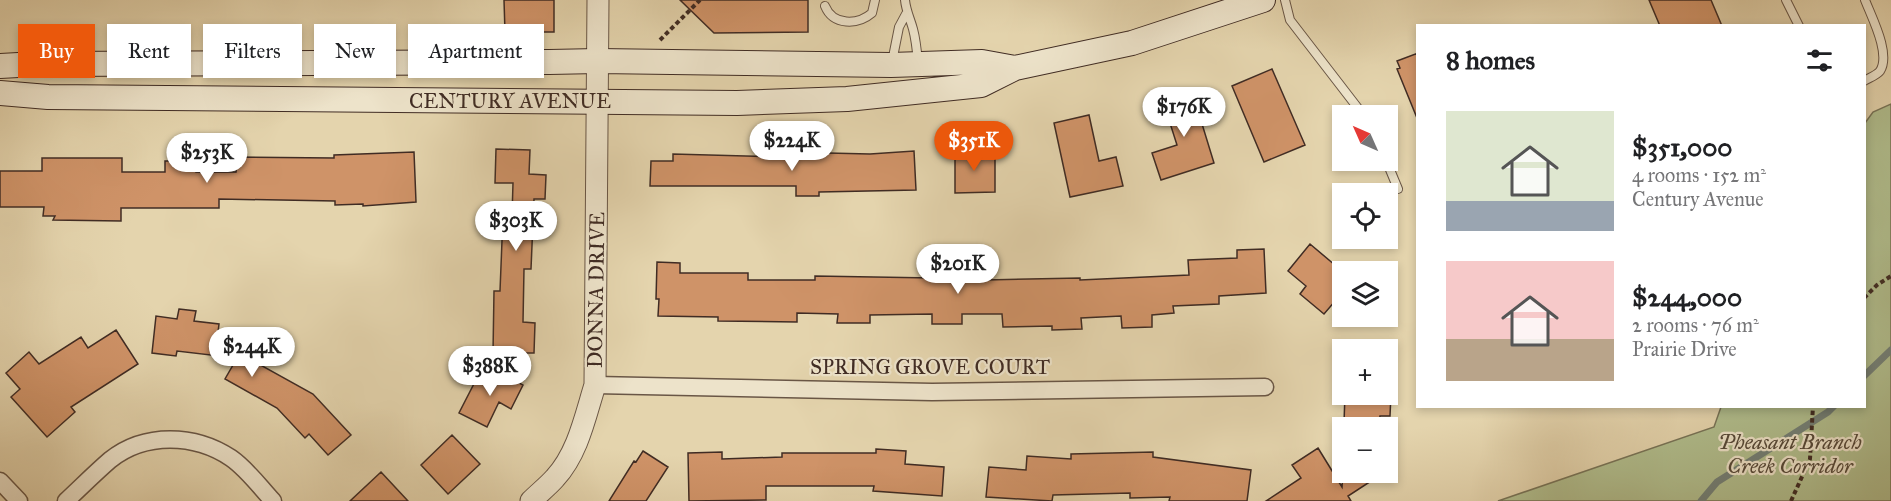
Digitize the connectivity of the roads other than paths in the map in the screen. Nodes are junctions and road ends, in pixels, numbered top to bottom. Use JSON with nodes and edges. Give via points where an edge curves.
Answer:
{"nodes":[{"id":1,"x":598,"y":0,"type":"edge"},
{"id":2,"x":875,"y":0,"type":"edge"},
{"id":3,"x":905,"y":0,"type":"edge"},
{"id":4,"x":1263,"y":0,"type":"edge"},
{"id":5,"x":1285,"y":0,"type":"edge"},
{"id":6,"x":1786,"y":0,"type":"edge"},
{"id":7,"x":1865,"y":0,"type":"edge"},
{"id":8,"x":825,"y":6,"type":"dead end"},
{"id":9,"x":906,"y":14,"type":"junction"},
{"id":10,"x":1798,"y":24,"type":"edge"},
{"id":11,"x":598,"y":61,"type":"junction"},
{"id":12,"x":891,"y":64,"type":"junction"},
{"id":13,"x":918,"y":64,"type":"junction"},
{"id":14,"x":0,"y":66,"type":"edge"},
{"id":15,"x":1015,"y":68,"type":"junction"},
{"id":16,"x":1866,"y":80,"type":"edge"},
{"id":17,"x":0,"y":93,"type":"edge"},
{"id":18,"x":598,"y":101,"type":"junction"},
{"id":19,"x":1356,"y":105,"type":"edge"},
{"id":20,"x":595,"y":385,"type":"junction"},
{"id":21,"x":1265,"y":387,"type":"dead end"},
{"id":22,"x":0,"y":481,"type":"edge"},
{"id":23,"x":19,"y":501,"type":"edge"},
{"id":24,"x":66,"y":501,"type":"edge"},
{"id":25,"x":273,"y":501,"type":"edge"},
{"id":26,"x":531,"y":501,"type":"edge"}],
"edges":[{"from":1,"to":11,"type":"street","name":"DONNA DRIVE"},
{"from":2,"to":8,"type":"lane","via":[[872,13],[858,21],[834,18]]},
{"from":3,"to":9,"type":"lane"},
{"from":4,"to":15,"type":"main road","name":"CENTURY AVENUE","via":[[1132,43]]},
{"from":5,"to":19,"type":"lane","via":[[1290,20]]},
{"from":6,"to":10,"type":"lane"},
{"from":7,"to":16,"type":"lane","via":[[1885,60],[1879,72]]},
{"from":9,"to":12,"type":"lane"},
{"from":9,"to":13,"type":"lane","via":[[912,25]]},
{"from":11,"to":12,"type":"main road","name":"CENTURY AVENUE"},
{"from":11,"to":14,"type":"main road","name":"CENTURY AVENUE"},
{"from":11,"to":18,"type":"street","name":"DONNA DRIVE"},
{"from":12,"to":13,"type":"main road","name":"CENTURY AVENUE"},
{"from":13,"to":15,"type":"main road","name":"CENTURY AVENUE","via":[[982,62]]},
{"from":15,"to":18,"type":"main road","name":"CENTURY AVENUE","via":[[981,85],[858,98],[737,103]]},
{"from":17,"to":18,"type":"main road","name":"CENTURY AVENUE","via":[[48,97]]},
{"from":18,"to":20,"type":"street","name":"DONNA DRIVE"},
{"from":20,"to":21,"type":"street","name":"SPRING GROVE COURT","via":[[932,392]]},
{"from":20,"to":26,"type":"street","name":"DONNA DRIVE","via":[[570,456]]},
{"from":22,"to":23,"type":"street"},
{"from":24,"to":25,"type":"street","via":[[125,451],[160,440],[181,439],[214,448],[233,459]]}]}
